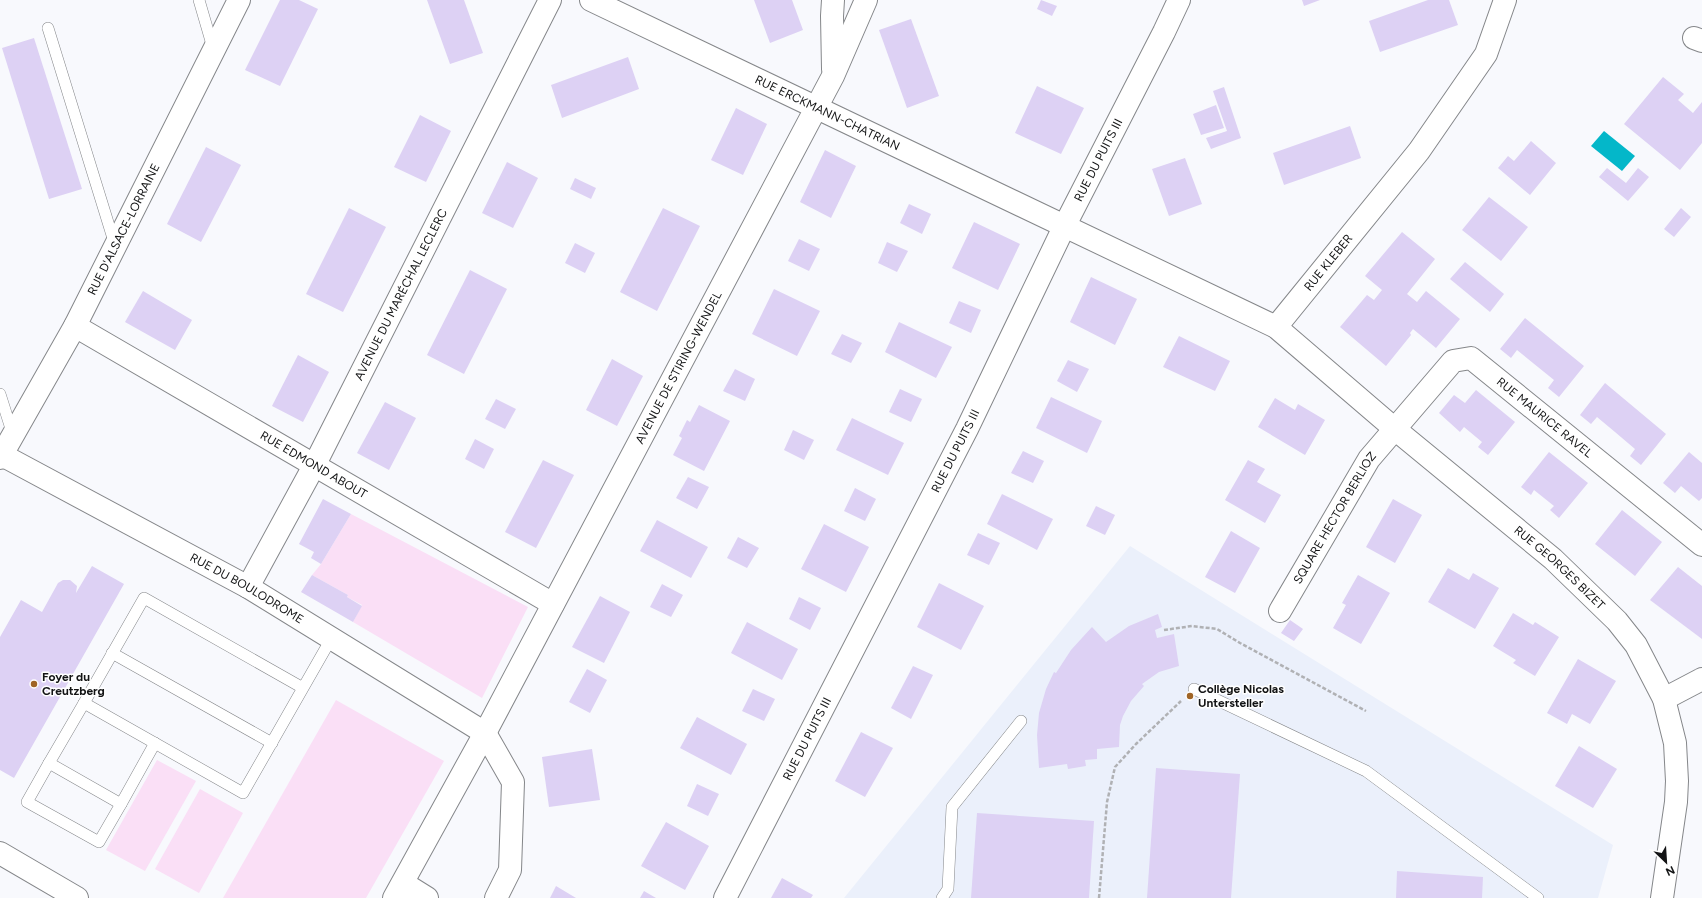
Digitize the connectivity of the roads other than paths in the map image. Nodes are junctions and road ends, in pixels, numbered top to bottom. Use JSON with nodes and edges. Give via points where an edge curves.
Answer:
{"nodes":[{"id":1,"x":199,"y":0,"type":"edge"},
{"id":2,"x":239,"y":0,"type":"edge"},
{"id":3,"x":550,"y":0,"type":"edge"},
{"id":4,"x":592,"y":0,"type":"edge"},
{"id":5,"x":833,"y":0,"type":"edge"},
{"id":6,"x":866,"y":0,"type":"edge"},
{"id":7,"x":1178,"y":0,"type":"edge"},
{"id":8,"x":1505,"y":0,"type":"edge"},
{"id":9,"x":48,"y":28,"type":"dead end"},
{"id":10,"x":213,"y":50,"type":"junction"},
{"id":11,"x":833,"y":76,"type":"junction"},
{"id":12,"x":816,"y":107,"type":"junction"},
{"id":13,"x":1064,"y":226,"type":"junction"},
{"id":14,"x":115,"y":246,"type":"junction"},
{"id":15,"x":75,"y":326,"type":"junction"},
{"id":16,"x":1276,"y":327,"type":"junction"},
{"id":17,"x":0,"y":394,"type":"edge"},
{"id":18,"x":1396,"y":430,"type":"junction"},
{"id":19,"x":13,"y":435,"type":"junction"},
{"id":20,"x":1,"y":456,"type":"edge"},
{"id":21,"x":315,"y":464,"type":"junction"},
{"id":22,"x":1702,"y":545,"type":"edge"},
{"id":23,"x":248,"y":587,"type":"junction"},
{"id":24,"x":553,"y":604,"type":"junction"},
{"id":25,"x":1280,"y":611,"type":"dead end"},
{"id":26,"x":331,"y":639,"type":"junction"},
{"id":27,"x":112,"y":653,"type":"junction"},
{"id":28,"x":1702,"y":679,"type":"edge"},
{"id":29,"x":303,"y":688,"type":"junction"},
{"id":30,"x":1194,"y":689,"type":"road end"},
{"id":31,"x":1664,"y":698,"type":"junction"},
{"id":32,"x":84,"y":703,"type":"junction"},
{"id":33,"x":1021,"y":721,"type":"dead end"},
{"id":34,"x":485,"y":733,"type":"junction"},
{"id":35,"x":155,"y":743,"type":"junction"},
{"id":36,"x":272,"y":743,"type":"junction"},
{"id":37,"x":49,"y":763,"type":"junction"},
{"id":38,"x":120,"y":804,"type":"junction"},
{"id":39,"x":0,"y":853,"type":"edge"},
{"id":40,"x":398,"y":891,"type":"edge"},
{"id":41,"x":71,"y":896,"type":"edge"},
{"id":42,"x":427,"y":898,"type":"edge"},
{"id":43,"x":496,"y":898,"type":"edge"},
{"id":44,"x":725,"y":898,"type":"edge"},
{"id":45,"x":942,"y":898,"type":"edge"},
{"id":46,"x":1538,"y":898,"type":"edge"},
{"id":47,"x":1662,"y":898,"type":"edge"}],
"edges":[{"from":1,"to":10,"type":"lane"},
{"from":2,"to":10,"type":"street","name":"RUE D'ALSACE-LORRAINE"},
{"from":3,"to":21,"type":"street","name":"AVENUE DU MARÉCHAL LECLERC"},
{"from":4,"to":12,"type":"street","name":"RUE ERCKMANN-CHATRIAN"},
{"from":5,"to":11,"type":"street"},
{"from":6,"to":11,"type":"street","name":"AVENUE DE STIRING-WENDEL"},
{"from":7,"to":13,"type":"street","name":"RUE DU PUITS III"},
{"from":8,"to":16,"type":"street","name":"RUE KLEBER","via":[[1486,54],[1419,151]]},
{"from":9,"to":14,"type":"lane"},
{"from":10,"to":14,"type":"street","name":"RUE D'ALSACE-LORRAINE"},
{"from":11,"to":12,"type":"street","name":"AVENUE DE STIRING-WENDEL"},
{"from":12,"to":13,"type":"street","name":"RUE ERCKMANN-CHATRIAN"},
{"from":12,"to":24,"type":"street","name":"AVENUE DE STIRING-WENDEL"},
{"from":13,"to":16,"type":"street"},
{"from":13,"to":44,"type":"street","name":"RUE DU PUITS III","via":[[967,429]]},
{"from":14,"to":15,"type":"street","name":"RUE D'ALSACE-LORRAINE"},
{"from":15,"to":19,"type":"street","name":"RUE D'ALSACE-LORRAINE"},
{"from":15,"to":21,"type":"street","name":"RUE EDMOND ABOUT"},
{"from":16,"to":18,"type":"street","name":"RUE GEORGES BIZET"},
{"from":17,"to":19,"type":"lane"},
{"from":18,"to":22,"type":"street","name":"RUE MAURICE RAVEL","via":[[1417,401],[1453,361],[1471,358]]},
{"from":18,"to":25,"type":"street","name":"SQUARE HECTOR BERLIOZ","via":[[1370,459]]},
{"from":18,"to":31,"type":"street","name":"RUE GEORGES BIZET","via":[[1553,559],[1617,621],[1636,645]]},
{"from":19,"to":20,"type":"street","name":"RUE D'ALSACE-LORRAINE"},
{"from":20,"to":23,"type":"street","name":"RUE DU BOULODROME"},
{"from":21,"to":23,"type":"street","name":"AVENUE DU MARÉCHAL LECLERC"},
{"from":21,"to":24,"type":"street","name":"RUE EDMOND ABOUT"},
{"from":23,"to":26,"type":"street","name":"RUE DU BOULODROME"},
{"from":24,"to":34,"type":"street","name":"AVENUE DE STIRING-WENDEL"},
{"from":26,"to":29,"type":"lane"},
{"from":26,"to":34,"type":"street","name":"RUE DU BOULODROME"},
{"from":27,"to":29,"type":"lane","via":[[144,598]]},
{"from":27,"to":32,"type":"lane"},
{"from":27,"to":36,"type":"lane"},
{"from":28,"to":31,"type":"street"},
{"from":29,"to":36,"type":"lane"},
{"from":30,"to":46,"type":"lane","via":[[1366,771]]},
{"from":31,"to":47,"type":"street","name":"RUE GEORGES BIZET","via":[[1675,743],[1678,781]]},
{"from":32,"to":35,"type":"lane"},
{"from":32,"to":37,"type":"lane"},
{"from":33,"to":45,"type":"lane","via":[[952,807],[948,889]]},
{"from":34,"to":40,"type":"street","name":"AVENUE DE STIRING-WENDEL"},
{"from":34,"to":43,"type":"street","via":[[513,782],[510,870]]},
{"from":35,"to":36,"type":"lane","via":[[243,793]]},
{"from":35,"to":38,"type":"lane"},
{"from":37,"to":38,"type":"lane"},
{"from":37,"to":38,"type":"lane","via":[[27,802],[99,842]]},
{"from":39,"to":41,"type":"street"},
{"from":40,"to":42,"type":"street"}]}
